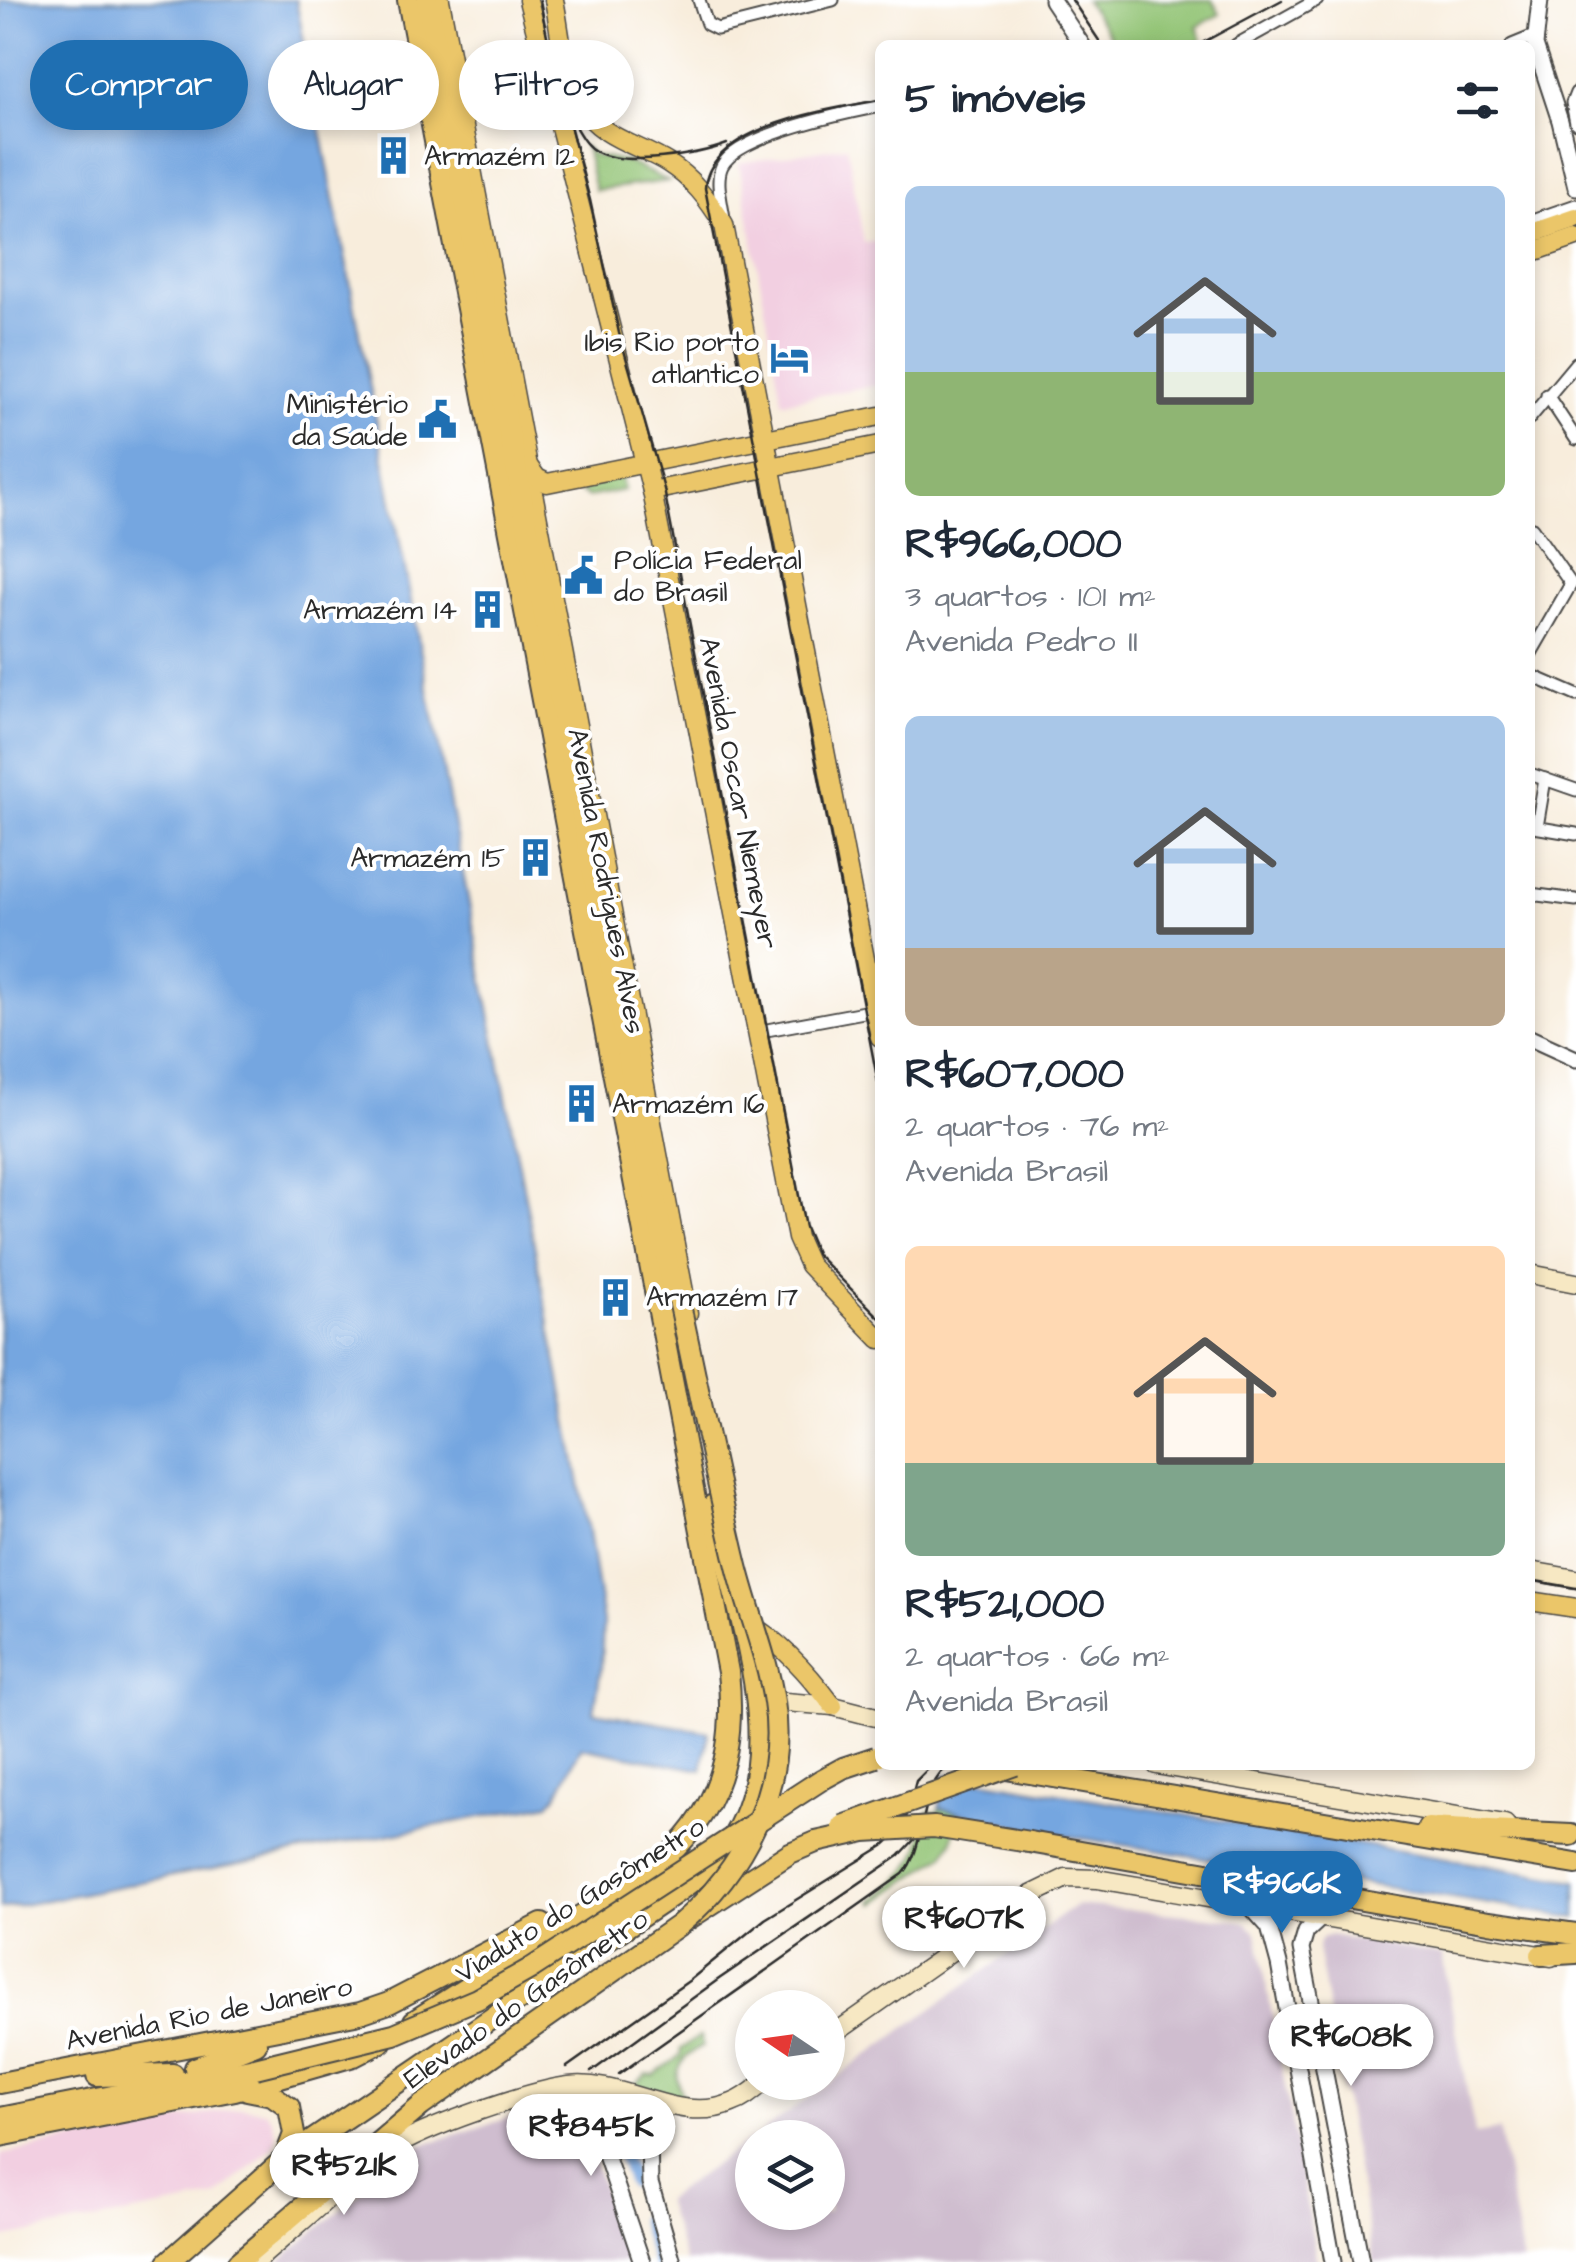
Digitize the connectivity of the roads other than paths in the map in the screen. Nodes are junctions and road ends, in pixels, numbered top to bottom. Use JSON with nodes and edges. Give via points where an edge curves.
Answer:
{"nodes":[{"id":1,"x":408,"y":0,"type":"edge"},
{"id":2,"x":427,"y":0,"type":"edge"},
{"id":3,"x":440,"y":0,"type":"edge"},
{"id":4,"x":528,"y":0,"type":"edge"},
{"id":5,"x":554,"y":0,"type":"edge"},
{"id":6,"x":699,"y":0,"type":"edge"},
{"id":7,"x":833,"y":0,"type":"edge"},
{"id":8,"x":1052,"y":0,"type":"edge"},
{"id":9,"x":1318,"y":0,"type":"edge"},
{"id":10,"x":1540,"y":0,"type":"edge"},
{"id":11,"x":1534,"y":36,"type":"junction"},
{"id":12,"x":1079,"y":40,"type":"edge"},
{"id":13,"x":1245,"y":40,"type":"edge"},
{"id":14,"x":1524,"y":40,"type":"edge"},
{"id":15,"x":1534,"y":40,"type":"edge"},
{"id":16,"x":1535,"y":45,"type":"edge"},
{"id":17,"x":1576,"y":93,"type":"edge"},
{"id":18,"x":875,"y":107,"type":"edge"},
{"id":19,"x":1576,"y":124,"type":"edge"},
{"id":20,"x":460,"y":177,"type":"junction"},
{"id":21,"x":1576,"y":186,"type":"edge"},
{"id":22,"x":478,"y":196,"type":"junction"},
{"id":23,"x":1576,"y":205,"type":"edge"},
{"id":24,"x":1576,"y":218,"type":"edge"},
{"id":25,"x":1535,"y":219,"type":"edge"},
{"id":26,"x":724,"y":224,"type":"junction"},
{"id":27,"x":1535,"y":232,"type":"edge"},
{"id":28,"x":1576,"y":236,"type":"edge"},
{"id":29,"x":1535,"y":251,"type":"edge"},
{"id":30,"x":1576,"y":363,"type":"edge"},
{"id":31,"x":1548,"y":395,"type":"junction"},
{"id":32,"x":1535,"y":412,"type":"edge"},
{"id":33,"x":875,"y":417,"type":"edge"},
{"id":34,"x":765,"y":437,"type":"junction"},
{"id":35,"x":1576,"y":439,"type":"edge"},
{"id":36,"x":875,"y":445,"type":"edge"},
{"id":37,"x":645,"y":461,"type":"junction"},
{"id":38,"x":528,"y":465,"type":"junction"},
{"id":39,"x":770,"y":466,"type":"junction"},
{"id":40,"x":652,"y":491,"type":"junction"},
{"id":41,"x":1535,"y":532,"type":"edge"},
{"id":42,"x":1535,"y":646,"type":"edge"},
{"id":43,"x":1535,"y":677,"type":"edge"},
{"id":44,"x":1576,"y":696,"type":"edge"},
{"id":45,"x":1535,"y":776,"type":"edge"},
{"id":46,"x":1546,"y":779,"type":"junction"},
{"id":47,"x":1576,"y":790,"type":"edge"},
{"id":48,"x":1535,"y":823,"type":"edge"},
{"id":49,"x":1535,"y":827,"type":"edge"},
{"id":50,"x":1576,"y":834,"type":"edge"},
{"id":51,"x":1535,"y":895,"type":"edge"},
{"id":52,"x":1576,"y":900,"type":"edge"},
{"id":53,"x":875,"y":999,"type":"edge"},
{"id":54,"x":875,"y":1009,"type":"edge"},
{"id":55,"x":756,"y":1032,"type":"junction"},
{"id":56,"x":1535,"y":1040,"type":"edge"},
{"id":57,"x":1576,"y":1059,"type":"edge"},
{"id":58,"x":658,"y":1218,"type":"junction"},
{"id":59,"x":1535,"y":1275,"type":"edge"},
{"id":60,"x":1576,"y":1283,"type":"edge"},
{"id":61,"x":875,"y":1334,"type":"edge"},
{"id":62,"x":1535,"y":1572,"type":"edge"},
{"id":63,"x":1576,"y":1579,"type":"edge"},
{"id":64,"x":1535,"y":1601,"type":"edge"},
{"id":65,"x":1576,"y":1608,"type":"edge"},
{"id":66,"x":742,"y":1619,"type":"junction"},
{"id":67,"x":750,"y":1657,"type":"junction"},
{"id":68,"x":757,"y":1690,"type":"junction"},
{"id":69,"x":832,"y":1706,"type":"junction"},
{"id":70,"x":875,"y":1717,"type":"edge"},
{"id":71,"x":875,"y":1758,"type":"edge"},
{"id":72,"x":1001,"y":1770,"type":"edge"},
{"id":73,"x":1013,"y":1770,"type":"edge"},
{"id":74,"x":1185,"y":1770,"type":"edge"},
{"id":75,"x":722,"y":1774,"type":"joint"},
{"id":76,"x":1379,"y":1830,"type":"junction"},
{"id":77,"x":1573,"y":1836,"type":"edge"},
{"id":78,"x":816,"y":1842,"type":"junction"},
{"id":79,"x":1576,"y":1864,"type":"edge"},
{"id":80,"x":639,"y":1879,"type":"junction"},
{"id":81,"x":1251,"y":1907,"type":"junction"},
{"id":82,"x":1320,"y":1918,"type":"junction"},
{"id":83,"x":679,"y":1925,"type":"junction"},
{"id":84,"x":1576,"y":1934,"type":"edge"},
{"id":85,"x":1302,"y":1948,"type":"junction"},
{"id":86,"x":1276,"y":1951,"type":"junction"},
{"id":87,"x":1541,"y":1956,"type":"joint"},
{"id":88,"x":1576,"y":1957,"type":"edge"},
{"id":89,"x":845,"y":2026,"type":"edge"},
{"id":90,"x":255,"y":2068,"type":"junction"},
{"id":91,"x":0,"y":2083,"type":"edge"},
{"id":92,"x":580,"y":2085,"type":"junction"},
{"id":93,"x":235,"y":2090,"type":"junction"},
{"id":94,"x":0,"y":2094,"type":"edge"},
{"id":95,"x":738,"y":2100,"type":"edge"},
{"id":96,"x":654,"y":2101,"type":"junction"},
{"id":97,"x":0,"y":2118,"type":"edge"},
{"id":98,"x":0,"y":2136,"type":"edge"},
{"id":99,"x":282,"y":2162,"type":"junction"},
{"id":100,"x":657,"y":2214,"type":"junction"},
{"id":101,"x":628,"y":2217,"type":"junction"},
{"id":102,"x":168,"y":2262,"type":"edge"},
{"id":103,"x":238,"y":2262,"type":"edge"},
{"id":104,"x":255,"y":2262,"type":"edge"},
{"id":105,"x":642,"y":2262,"type":"edge"},
{"id":106,"x":673,"y":2262,"type":"edge"},
{"id":107,"x":1333,"y":2262,"type":"edge"},
{"id":108,"x":1360,"y":2262,"type":"edge"}],
"edges":[{"from":1,"to":75,"type":"highway","name":"Avenida Rodrigues Alves","via":[[728,1672],[730,1734]]},
{"from":2,"to":20,"type":"highway","name":"Avenida Rodrigues Alves"},
{"from":3,"to":22,"type":"main road","name":"Avenida Rodrigues Alves"},
{"from":4,"to":37,"type":"main road","name":"Avenida Oscar Niemeyer"},
{"from":5,"to":26,"type":"main road","via":[[577,101],[610,136],[694,182]]},
{"from":6,"to":7,"type":"street","via":[[711,27]]},
{"from":8,"to":12,"type":"street"},
{"from":9,"to":13,"type":"street"},
{"from":10,"to":11,"type":"street"},
{"from":11,"to":14,"type":"street"},
{"from":11,"to":15,"type":"street"},
{"from":16,"to":21,"type":"street"},
{"from":17,"to":19,"type":"street"},
{"from":18,"to":26,"type":"street","via":[[782,131],[728,158],[720,174]]},
{"from":20,"to":22,"type":"main road"},
{"from":20,"to":58,"type":"highway","name":"Avenida Rodrigues Alves"},
{"from":22,"to":38,"type":"main road","name":"Avenida Rodrigues Alves"},
{"from":23,"to":25,"type":"street"},
{"from":24,"to":27,"type":"main road"},
{"from":26,"to":34,"type":"main road"},
{"from":28,"to":29,"type":"main road"},
{"from":30,"to":31,"type":"street"},
{"from":31,"to":32,"type":"street"},
{"from":31,"to":35,"type":"street"},
{"from":33,"to":34,"type":"main road"},
{"from":34,"to":37,"type":"main road"},
{"from":34,"to":39,"type":"main road"},
{"from":36,"to":39,"type":"main road"},
{"from":37,"to":38,"type":"main road","via":[[547,482]]},
{"from":37,"to":40,"type":"main road","name":"Avenida Oscar Niemeyer"},
{"from":38,"to":66,"type":"main road","name":"Avenida Rodrigues Alves"},
{"from":39,"to":40,"type":"main road"},
{"from":39,"to":53,"type":"main road"},
{"from":40,"to":55,"type":"main road","name":"Avenida Oscar Niemeyer"},
{"from":41,"to":42,"type":"street","via":[[1571,584]]},
{"from":43,"to":44,"type":"street"},
{"from":45,"to":46,"type":"street"},
{"from":46,"to":47,"type":"street"},
{"from":46,"to":48,"type":"street"},
{"from":49,"to":50,"type":"street"},
{"from":51,"to":52,"type":"street"},
{"from":54,"to":55,"type":"street"},
{"from":55,"to":61,"type":"main road","name":"Avenida Oscar Niemeyer","via":[[802,1252]]},
{"from":56,"to":57,"type":"street"},
{"from":58,"to":67,"type":"highway","name":"Avenida Rodrigues Alves"},
{"from":58,"to":83,"type":"highway","bridge":true,"via":[[736,1564],[771,1686],[776,1736],[768,1790],[747,1843],[717,1888]]},
{"from":59,"to":60,"type":"main road"},
{"from":62,"to":63,"type":"main road"},
{"from":64,"to":65,"type":"main road"},
{"from":66,"to":67,"type":"main road","name":"Avenida Rodrigues Alves"},
{"from":66,"to":69,"type":"main road","via":[[764,1632]]},
{"from":67,"to":68,"type":"highway","name":"Avenida Rodrigues Alves"},
{"from":68,"to":69,"type":"main road","via":[[785,1702]]},
{"from":68,"to":99,"type":"highway","name":"Avenida Rodrigues Alves","via":[[754,1779],[737,1830],[718,1858]]},
{"from":69,"to":70,"type":"main road"},
{"from":71,"to":90,"type":"highway","name":"Viaduto do Gasômetro","bridge":true,"via":[[821,1780],[478,1999],[394,2034]]},
{"from":72,"to":78,"type":"highway","name":"Elevado do Gasômetro","bridge":true,"via":[[847,1824]]},
{"from":73,"to":76,"type":"highway","bridge":true},
{"from":74,"to":77,"type":"main road"},
{"from":75,"to":80,"type":"highway","name":"Avenida Rio de Janeiro","via":[[696,1829]]},
{"from":76,"to":77,"type":"highway"},
{"from":76,"to":79,"type":"highway"},
{"from":78,"to":83,"type":"highway","name":"Elevado do Gasômetro","bridge":true},
{"from":78,"to":84,"type":"highway","name":"Elevado do Gasômetro","bridge":true,"via":[[934,1828]]},
{"from":80,"to":91,"type":"highway","name":"Avenida Rio de Janeiro","via":[[389,2003],[284,2030]]},
{"from":80,"to":93,"type":"highway","name":"Avenida Rio de Janeiro","via":[[391,2037],[354,2056]]},
{"from":81,"to":82,"type":"main road"},
{"from":81,"to":86,"type":"street","via":[[1267,1924]]},
{"from":81,"to":89,"type":"main road","via":[[1066,1878],[1048,1884]]},
{"from":82,"to":85,"type":"street"},
{"from":82,"to":87,"type":"main road"},
{"from":83,"to":103,"type":"highway","name":"Elevado do Gasômetro","via":[[422,2106]]},
{"from":85,"to":86,"type":"street","via":[[1289,1937]]},
{"from":85,"to":108,"type":"street"},
{"from":86,"to":107,"type":"street"},
{"from":87,"to":88,"type":"highway"},
{"from":90,"to":94,"type":"highway","via":[[112,2075]]},
{"from":90,"to":97,"type":"highway","name":"Viaduto do Gasômetro"},
{"from":92,"to":96,"type":"main road","via":[[614,2087]]},
{"from":92,"to":101,"type":"street"},
{"from":92,"to":104,"type":"main road","via":[[522,2098],[391,2149]]},
{"from":93,"to":98,"type":"highway","name":"Avenida Rio de Janeiro"},
{"from":93,"to":99,"type":"highway","via":[[265,2092],[289,2108],[294,2134]]},
{"from":95,"to":96,"type":"main road","via":[[687,2108]]},
{"from":96,"to":100,"type":"street","via":[[648,2158]]},
{"from":99,"to":102,"type":"highway","name":"Avenida Rodrigues Alves"},
{"from":100,"to":101,"type":"street","via":[[641,2198]]},
{"from":100,"to":106,"type":"street"},
{"from":101,"to":105,"type":"street"}]}
